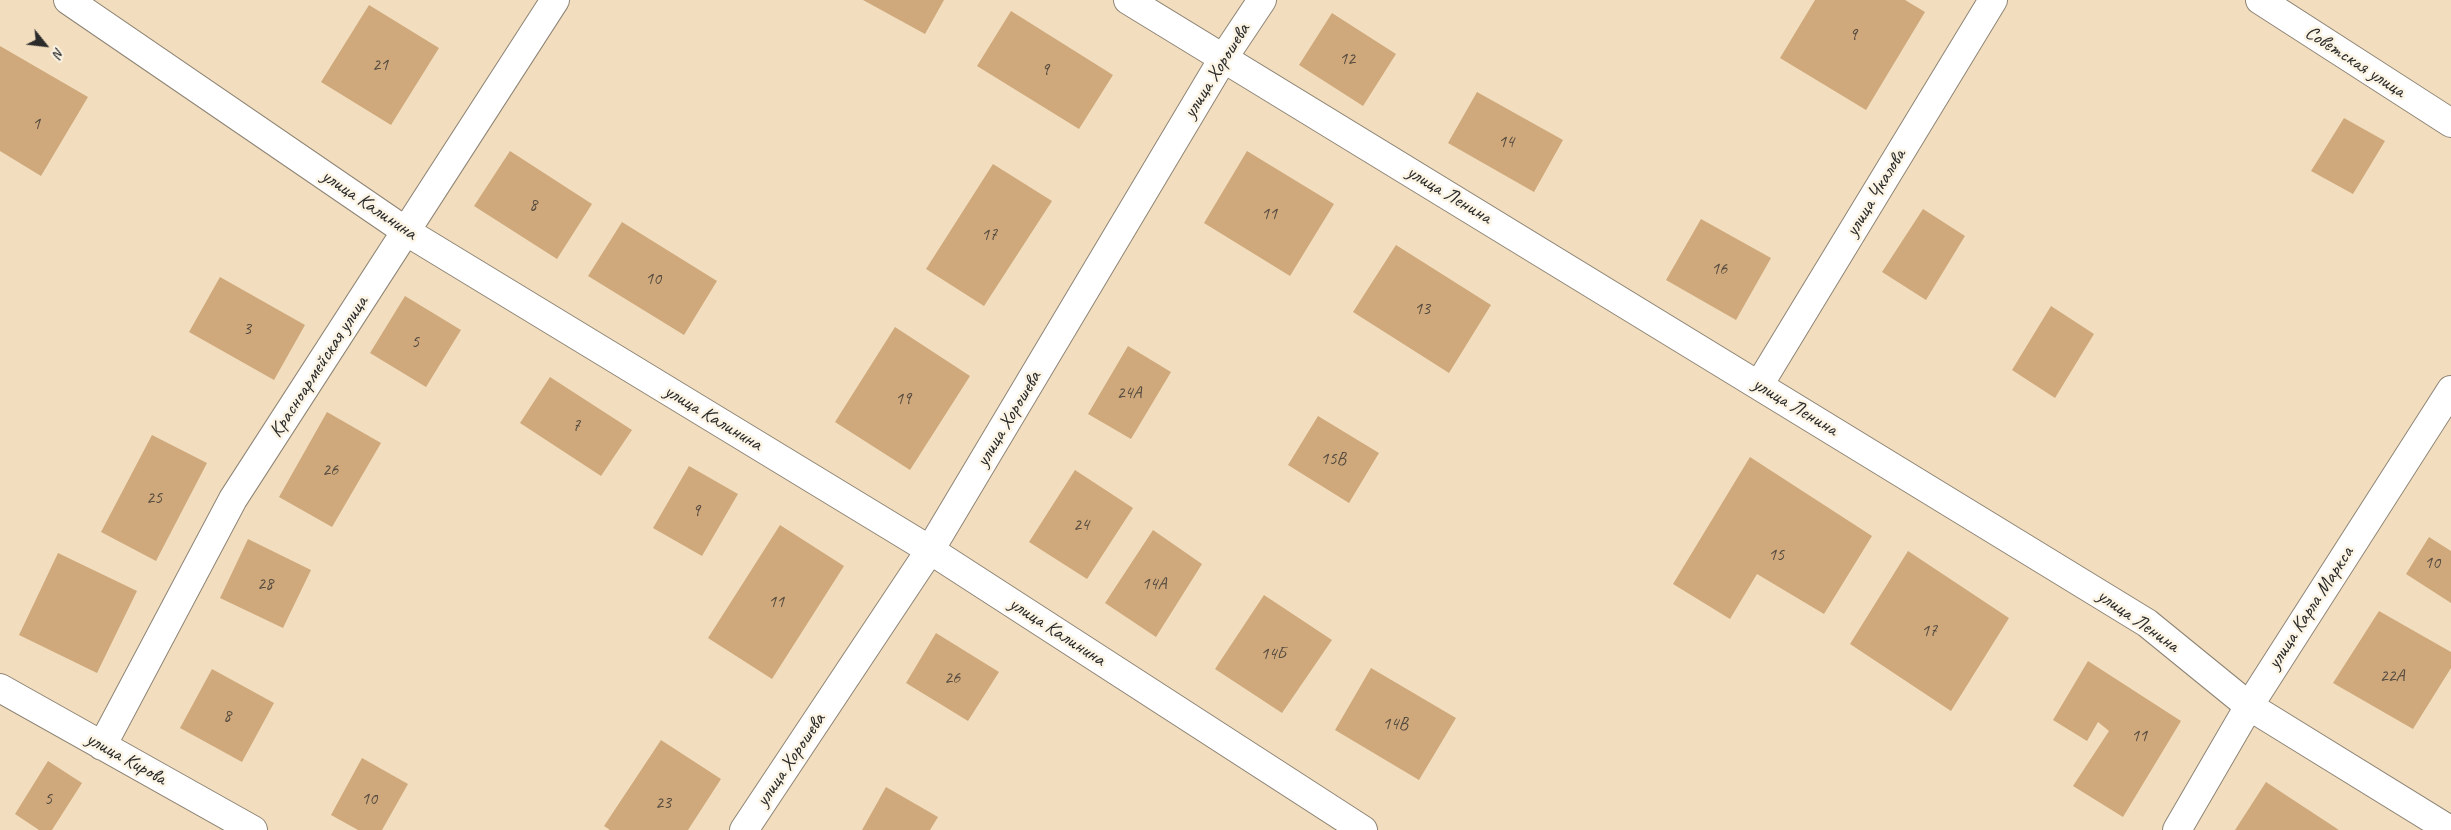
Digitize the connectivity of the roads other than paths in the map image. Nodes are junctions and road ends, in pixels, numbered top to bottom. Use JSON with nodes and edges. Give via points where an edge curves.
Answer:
{"nodes":[{"id":1,"x":68,"y":0,"type":"edge"},
{"id":2,"x":555,"y":0,"type":"edge"},
{"id":3,"x":1128,"y":0,"type":"edge"},
{"id":4,"x":1262,"y":0,"type":"edge"},
{"id":5,"x":1993,"y":0,"type":"edge"},
{"id":6,"x":2260,"y":0,"type":"edge"},
{"id":7,"x":1224,"y":57,"type":"junction"},
{"id":8,"x":2451,"y":123,"type":"edge"},
{"id":9,"x":407,"y":232,"type":"junction"},
{"id":10,"x":1759,"y":385,"type":"junction"},
{"id":11,"x":2451,"y":390,"type":"edge"},
{"id":12,"x":930,"y":550,"type":"junction"},
{"id":13,"x":0,"y":688,"type":"edge"},
{"id":14,"x":2249,"y":706,"type":"junction"},
{"id":15,"x":102,"y":746,"type":"junction"},
{"id":16,"x":253,"y":830,"type":"edge"},
{"id":17,"x":744,"y":830,"type":"edge"},
{"id":18,"x":1363,"y":830,"type":"edge"},
{"id":19,"x":2176,"y":830,"type":"edge"},
{"id":20,"x":2450,"y":830,"type":"edge"}],
"edges":[{"from":1,"to":9,"type":"street","name":"улица Калинина"},
{"from":2,"to":9,"type":"street","name":"Красноармейская улица"},
{"from":3,"to":7,"type":"street","name":"улица Ленина"},
{"from":4,"to":7,"type":"street","name":"улица Хорошева"},
{"from":5,"to":10,"type":"street","name":"улица Чкалова"},
{"from":6,"to":8,"type":"street","name":"Советская улица"},
{"from":7,"to":10,"type":"street","name":"улица Ленина"},
{"from":7,"to":12,"type":"street","name":"улица Хорошева"},
{"from":9,"to":12,"type":"street","name":"улица Калинина"},
{"from":9,"to":15,"type":"street","name":"Красноармейская улица","via":[[233,500]]},
{"from":10,"to":14,"type":"street","name":"улица Ленина","via":[[2147,623]]},
{"from":11,"to":14,"type":"street","name":"улица Карла Маркса"},
{"from":12,"to":17,"type":"street","name":"улица Хорошева"},
{"from":12,"to":18,"type":"street","name":"улица Калинина"},
{"from":13,"to":15,"type":"street","name":"улица Кирова"},
{"from":14,"to":19,"type":"street","name":"улица Карла Маркса"},
{"from":14,"to":20,"type":"street","name":"улица Ленина"},
{"from":15,"to":16,"type":"street","name":"улица Кирова"}]}
